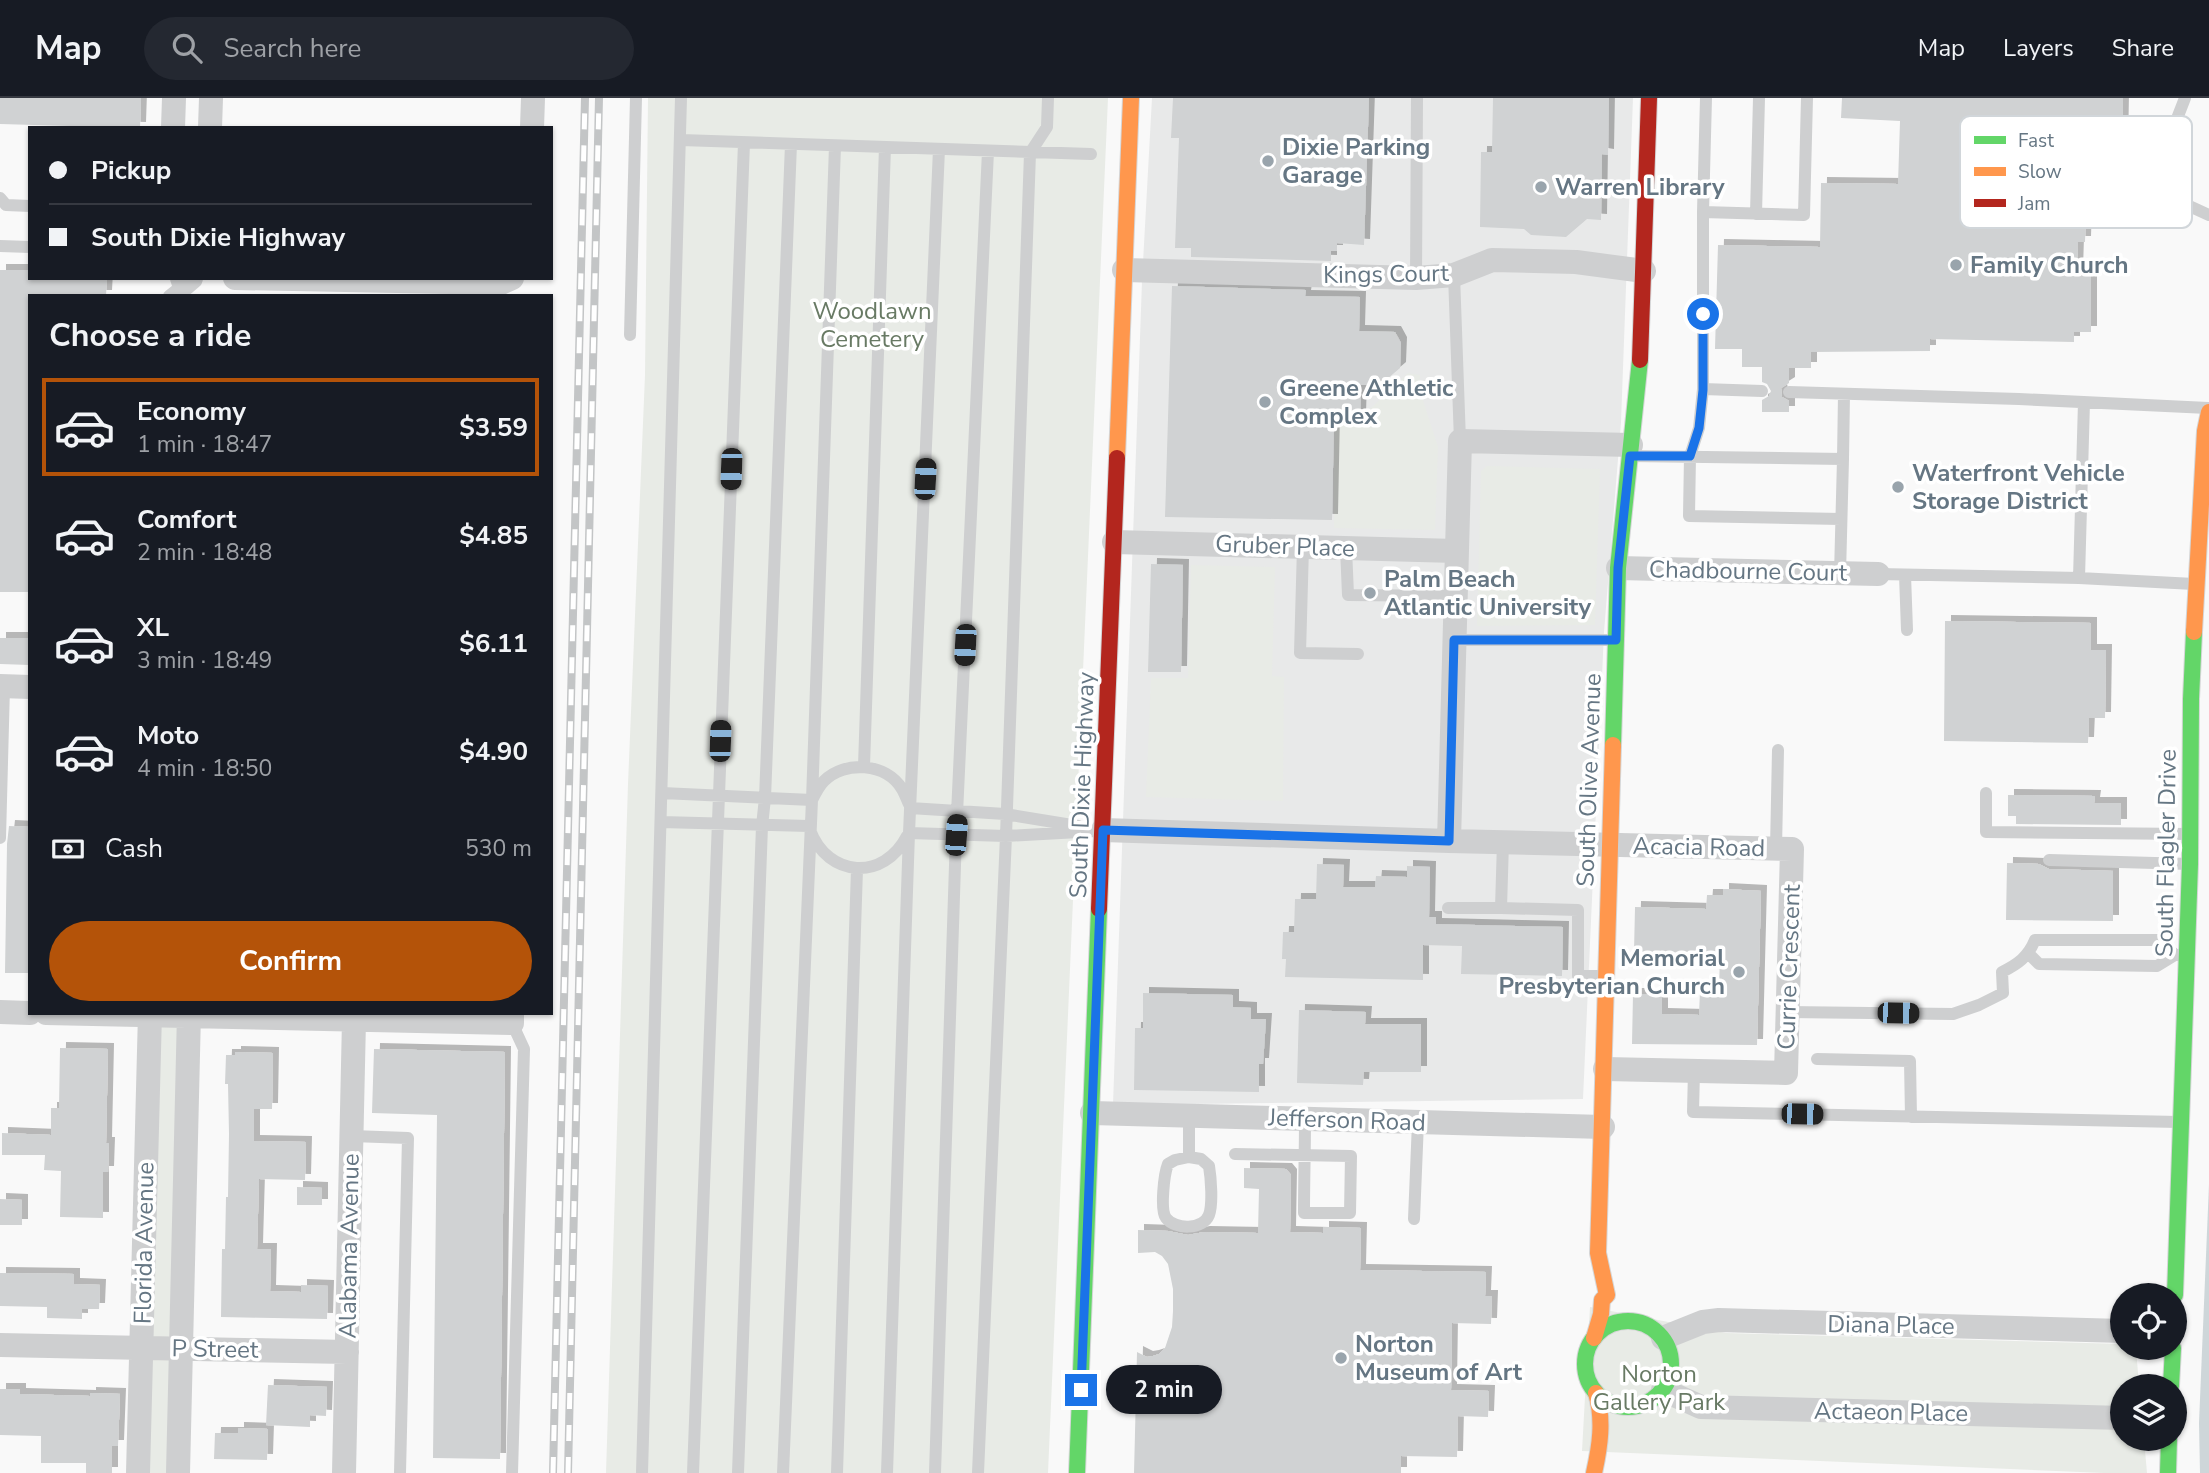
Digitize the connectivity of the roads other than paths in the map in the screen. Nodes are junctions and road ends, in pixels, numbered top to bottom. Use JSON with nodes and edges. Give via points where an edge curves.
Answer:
{"nodes":[{"id":1,"x":174,"y":98,"type":"edge"},
{"id":2,"x":211,"y":98,"type":"edge"},
{"id":3,"x":533,"y":98,"type":"edge"},
{"id":4,"x":636,"y":98,"type":"edge"},
{"id":5,"x":681,"y":98,"type":"edge"},
{"id":6,"x":1048,"y":98,"type":"edge"},
{"id":7,"x":1131,"y":98,"type":"edge"},
{"id":8,"x":1417,"y":98,"type":"edge"},
{"id":9,"x":1649,"y":98,"type":"edge"},
{"id":10,"x":1706,"y":98,"type":"edge"},
{"id":11,"x":1759,"y":98,"type":"edge"},
{"id":12,"x":1807,"y":98,"type":"edge"},
{"id":13,"x":2185,"y":98,"type":"edge"},
{"id":14,"x":2178,"y":116,"type":"edge"},
{"id":15,"x":173,"y":126,"type":"edge"},
{"id":16,"x":211,"y":126,"type":"edge"},
{"id":17,"x":533,"y":126,"type":"edge"},
{"id":18,"x":681,"y":140,"type":"junction"},
{"id":19,"x":744,"y":142,"type":"junction"},
{"id":20,"x":791,"y":144,"type":"junction"},
{"id":21,"x":835,"y":146,"type":"junction"},
{"id":22,"x":885,"y":147,"type":"junction"},
{"id":23,"x":939,"y":149,"type":"junction"},
{"id":24,"x":988,"y":151,"type":"junction"},
{"id":25,"x":1030,"y":153,"type":"junction"},
{"id":26,"x":1091,"y":154,"type":"dead end"},
{"id":27,"x":2,"y":204,"type":"edge"},
{"id":28,"x":28,"y":206,"type":"edge"},
{"id":29,"x":2192,"y":207,"type":"edge"},
{"id":30,"x":1703,"y":212,"type":"junction"},
{"id":31,"x":1756,"y":214,"type":"junction"},
{"id":32,"x":2209,"y":215,"type":"edge"},
{"id":33,"x":0,"y":246,"type":"edge"},
{"id":34,"x":28,"y":247,"type":"edge"},
{"id":35,"x":1124,"y":270,"type":"junction"},
{"id":36,"x":1644,"y":271,"type":"junction"},
{"id":37,"x":1454,"y":275,"type":"junction"},
{"id":38,"x":1416,"y":278,"type":"junction"},
{"id":39,"x":342,"y":280,"type":"edge"},
{"id":40,"x":508,"y":280,"type":"edge"},
{"id":41,"x":630,"y":335,"type":"dead end"},
{"id":42,"x":1703,"y":390,"type":"junction"},
{"id":43,"x":1762,"y":391,"type":"dead end"},
{"id":44,"x":1789,"y":391,"type":"dead end"},
{"id":45,"x":1844,"y":394,"type":"junction"},
{"id":46,"x":2084,"y":402,"type":"junction"},
{"id":47,"x":2209,"y":410,"type":"edge"},
{"id":48,"x":1460,"y":441,"type":"junction"},
{"id":49,"x":1630,"y":451,"type":"junction"},
{"id":50,"x":1690,"y":456,"type":"junction"},
{"id":51,"x":1843,"y":459,"type":"junction"},
{"id":52,"x":2206,"y":476,"type":"edge"},
{"id":53,"x":1841,"y":519,"type":"junction"},
{"id":54,"x":1114,"y":542,"type":"junction"},
{"id":55,"x":1303,"y":547,"type":"junction"},
{"id":56,"x":1346,"y":548,"type":"junction"},
{"id":57,"x":1457,"y":551,"type":"junction"},
{"id":58,"x":1618,"y":568,"type":"junction"},
{"id":59,"x":1840,"y":574,"type":"junction"},
{"id":60,"x":1878,"y":574,"type":"joint"},
{"id":61,"x":1905,"y":575,"type":"junction"},
{"id":62,"x":2079,"y":578,"type":"junction"},
{"id":63,"x":2201,"y":593,"type":"edge"},
{"id":64,"x":1455,"y":596,"type":"junction"},
{"id":65,"x":1907,"y":629,"type":"dead end"},
{"id":66,"x":1454,"y":640,"type":"junction"},
{"id":67,"x":1616,"y":640,"type":"junction"},
{"id":68,"x":1357,"y":654,"type":"dead end"},
{"id":69,"x":2,"y":687,"type":"edge"},
{"id":70,"x":28,"y":687,"type":"edge"},
{"id":71,"x":1778,"y":750,"type":"dead end"},
{"id":72,"x":864,"y":766,"type":"junction"},
{"id":73,"x":662,"y":793,"type":"junction"},
{"id":74,"x":1986,"y":793,"type":"dead end"},
{"id":75,"x":718,"y":796,"type":"junction"},
{"id":76,"x":765,"y":798,"type":"junction"},
{"id":77,"x":811,"y":800,"type":"junction"},
{"id":78,"x":911,"y":808,"type":"junction"},
{"id":79,"x":958,"y":810,"type":"junction"},
{"id":80,"x":1005,"y":814,"type":"junction"},
{"id":81,"x":661,"y":822,"type":"junction"},
{"id":82,"x":717,"y":824,"type":"junction"},
{"id":83,"x":762,"y":826,"type":"junction"},
{"id":84,"x":809,"y":826,"type":"junction"},
{"id":85,"x":1103,"y":830,"type":"junction"},
{"id":86,"x":909,"y":833,"type":"junction"},
{"id":87,"x":2190,"y":834,"type":"junction"},
{"id":88,"x":956,"y":835,"type":"junction"},
{"id":89,"x":1006,"y":836,"type":"junction"},
{"id":90,"x":0,"y":838,"type":"edge"},
{"id":91,"x":1449,"y":841,"type":"junction"},
{"id":92,"x":1503,"y":842,"type":"junction"},
{"id":93,"x":1610,"y":845,"type":"junction"},
{"id":94,"x":1784,"y":849,"type":"junction"},
{"id":95,"x":2049,"y":860,"type":"dead end"},
{"id":96,"x":2190,"y":864,"type":"junction"},
{"id":97,"x":857,"y":869,"type":"junction"},
{"id":98,"x":1448,"y":908,"type":"dead end"},
{"id":99,"x":1502,"y":908,"type":"junction"},
{"id":100,"x":2029,"y":954,"type":"junction"},
{"id":101,"x":2181,"y":955,"type":"junction"},
{"id":102,"x":1607,"y":976,"type":"junction"},
{"id":103,"x":0,"y":1012,"type":"edge"},
{"id":104,"x":1787,"y":1012,"type":"junction"},
{"id":105,"x":28,"y":1013,"type":"edge"},
{"id":106,"x":150,"y":1015,"type":"edge"},
{"id":107,"x":189,"y":1015,"type":"edge"},
{"id":108,"x":346,"y":1018,"type":"edge"},
{"id":109,"x":512,"y":1018,"type":"edge"},
{"id":110,"x":1817,"y":1059,"type":"dead end"},
{"id":111,"x":1605,"y":1069,"type":"junction"},
{"id":112,"x":1694,"y":1071,"type":"junction"},
{"id":113,"x":1092,"y":1113,"type":"junction"},
{"id":114,"x":1189,"y":1115,"type":"junction"},
{"id":115,"x":1911,"y":1116,"type":"junction"},
{"id":116,"x":1305,"y":1119,"type":"junction"},
{"id":117,"x":1418,"y":1122,"type":"junction"},
{"id":118,"x":2180,"y":1122,"type":"junction"},
{"id":119,"x":1603,"y":1127,"type":"junction"},
{"id":120,"x":352,"y":1136,"type":"junction"},
{"id":121,"x":1235,"y":1153,"type":"dead end"},
{"id":122,"x":1305,"y":1155,"type":"junction"},
{"id":123,"x":1189,"y":1157,"type":"junction"},
{"id":124,"x":1414,"y":1219,"type":"dead end"},
{"id":125,"x":2175,"y":1283,"type":"edge"},
{"id":126,"x":1607,"y":1295,"type":"junction"},
{"id":127,"x":1642,"y":1323,"type":"junction"},
{"id":128,"x":2110,"y":1331,"type":"edge"},
{"id":129,"x":1594,"y":1338,"type":"junction"},
{"id":130,"x":1663,"y":1338,"type":"junction"},
{"id":131,"x":0,"y":1345,"type":"edge"},
{"id":132,"x":141,"y":1348,"type":"junction"},
{"id":133,"x":181,"y":1349,"type":"junction"},
{"id":134,"x":347,"y":1352,"type":"junction"},
{"id":135,"x":1663,"y":1390,"type":"junction"},
{"id":136,"x":1596,"y":1392,"type":"junction"},
{"id":137,"x":1634,"y":1407,"type":"junction"},
{"id":138,"x":2110,"y":1418,"type":"edge"},
{"id":139,"x":1602,"y":1434,"type":"junction"},
{"id":140,"x":2169,"y":1451,"type":"edge"},
{"id":141,"x":138,"y":1473,"type":"edge"},
{"id":142,"x":178,"y":1473,"type":"edge"},
{"id":143,"x":344,"y":1473,"type":"edge"},
{"id":144,"x":400,"y":1473,"type":"edge"},
{"id":145,"x":512,"y":1473,"type":"edge"},
{"id":146,"x":642,"y":1473,"type":"edge"},
{"id":147,"x":693,"y":1473,"type":"edge"},
{"id":148,"x":738,"y":1473,"type":"edge"},
{"id":149,"x":783,"y":1473,"type":"edge"},
{"id":150,"x":837,"y":1473,"type":"edge"},
{"id":151,"x":887,"y":1473,"type":"edge"},
{"id":152,"x":935,"y":1473,"type":"edge"},
{"id":153,"x":978,"y":1473,"type":"edge"},
{"id":154,"x":1077,"y":1473,"type":"edge"},
{"id":155,"x":1594,"y":1473,"type":"edge"},
{"id":156,"x":2168,"y":1473,"type":"edge"}],
"edges":[{"from":1,"to":15,"type":"street"},
{"from":2,"to":16,"type":"street"},
{"from":3,"to":17,"type":"street"},
{"from":4,"to":41,"type":"lane"},
{"from":5,"to":18,"type":"lane"},
{"from":6,"to":25,"type":"lane","via":[[1047,127]]},
{"from":7,"to":35,"type":"street","name":"South Dixie Highway"},
{"from":8,"to":38,"type":"lane"},
{"from":9,"to":36,"type":"street","name":"South Olive Avenue"},
{"from":10,"to":30,"type":"lane"},
{"from":11,"to":31,"type":"lane"},
{"from":12,"to":31,"type":"lane","via":[[1804,215]]},
{"from":13,"to":14,"type":"lane"},
{"from":18,"to":19,"type":"lane"},
{"from":18,"to":73,"type":"lane"},
{"from":19,"to":20,"type":"lane"},
{"from":19,"to":75,"type":"lane"},
{"from":20,"to":21,"type":"lane"},
{"from":20,"to":76,"type":"lane"},
{"from":21,"to":22,"type":"lane"},
{"from":21,"to":77,"type":"lane"},
{"from":22,"to":23,"type":"lane"},
{"from":22,"to":72,"type":"lane"},
{"from":23,"to":24,"type":"lane"},
{"from":23,"to":78,"type":"lane"},
{"from":24,"to":25,"type":"lane"},
{"from":24,"to":79,"type":"lane"},
{"from":25,"to":26,"type":"lane"},
{"from":25,"to":80,"type":"lane"},
{"from":27,"to":28,"type":"lane"},
{"from":29,"to":32,"type":"lane"},
{"from":30,"to":31,"type":"lane"},
{"from":30,"to":42,"type":"lane"},
{"from":33,"to":34,"type":"lane"},
{"from":35,"to":38,"type":"street","name":"Kings Court"},
{"from":35,"to":54,"type":"street","name":"South Dixie Highway"},
{"from":36,"to":37,"type":"street","name":"Kings Court","via":[[1576,262],[1492,260]]},
{"from":36,"to":49,"type":"street","name":"South Olive Avenue"},
{"from":37,"to":38,"type":"street","name":"Kings Court"},
{"from":37,"to":48,"type":"lane"},
{"from":39,"to":40,"type":"street"},
{"from":42,"to":43,"type":"lane"},
{"from":42,"to":50,"type":"lane"},
{"from":44,"to":45,"type":"lane"},
{"from":45,"to":46,"type":"lane"},
{"from":45,"to":51,"type":"lane"},
{"from":46,"to":47,"type":"lane"},
{"from":46,"to":62,"type":"lane"},
{"from":47,"to":52,"type":"street","name":"South Flagler Drive"},
{"from":48,"to":49,"type":"street"},
{"from":48,"to":57,"type":"street"},
{"from":49,"to":50,"type":"lane"},
{"from":49,"to":58,"type":"street","name":"South Olive Avenue"},
{"from":50,"to":51,"type":"lane"},
{"from":50,"to":53,"type":"lane","via":[[1689,516]]},
{"from":51,"to":53,"type":"lane"},
{"from":52,"to":63,"type":"street","name":"South Flagler Drive"},
{"from":53,"to":59,"type":"lane"},
{"from":54,"to":55,"type":"street","name":"Gruber Place"},
{"from":54,"to":85,"type":"street","name":"South Dixie Highway"},
{"from":55,"to":56,"type":"street","name":"Gruber Place"},
{"from":55,"to":68,"type":"lane","via":[[1300,653]]},
{"from":56,"to":57,"type":"street","name":"Gruber Place"},
{"from":56,"to":64,"type":"lane","via":[[1348,595]]},
{"from":57,"to":64,"type":"street"},
{"from":58,"to":59,"type":"street","name":"Chadbourne Court"},
{"from":58,"to":67,"type":"street","name":"South Olive Avenue"},
{"from":59,"to":60,"type":"street","name":"Chadbourne Court"},
{"from":60,"to":61,"type":"lane"},
{"from":61,"to":62,"type":"lane"},
{"from":61,"to":65,"type":"lane"},
{"from":62,"to":63,"type":"lane"},
{"from":63,"to":87,"type":"street","name":"South Flagler Drive"},
{"from":64,"to":66,"type":"street"},
{"from":66,"to":67,"type":"lane"},
{"from":66,"to":91,"type":"street"},
{"from":67,"to":93,"type":"street","name":"South Olive Avenue"},
{"from":69,"to":70,"type":"street"},
{"from":69,"to":90,"type":"lane"},
{"from":71,"to":94,"type":"lane"},
{"from":72,"to":77,"type":"lane","via":[[842,769],[823,781]]},
{"from":72,"to":78,"type":"lane","via":[[885,773],[901,787]]},
{"from":73,"to":75,"type":"lane"},
{"from":73,"to":81,"type":"lane"},
{"from":74,"to":87,"type":"lane","via":[[1986,832]]},
{"from":75,"to":76,"type":"lane"},
{"from":75,"to":82,"type":"lane"},
{"from":76,"to":77,"type":"lane"},
{"from":76,"to":83,"type":"lane"},
{"from":77,"to":84,"type":"lane"},
{"from":78,"to":79,"type":"lane"},
{"from":78,"to":86,"type":"lane"},
{"from":79,"to":80,"type":"lane"},
{"from":79,"to":88,"type":"lane"},
{"from":80,"to":85,"type":"lane"},
{"from":80,"to":89,"type":"lane"},
{"from":81,"to":82,"type":"lane"},
{"from":81,"to":146,"type":"lane"},
{"from":82,"to":83,"type":"lane"},
{"from":82,"to":147,"type":"lane"},
{"from":83,"to":84,"type":"lane"},
{"from":83,"to":148,"type":"lane"},
{"from":84,"to":97,"type":"lane","via":[[826,856]]},
{"from":84,"to":149,"type":"lane"},
{"from":85,"to":89,"type":"lane"},
{"from":85,"to":91,"type":"street","name":"Acacia Road"},
{"from":85,"to":113,"type":"street","name":"South Dixie Highway"},
{"from":86,"to":88,"type":"lane"},
{"from":86,"to":97,"type":"lane","via":[[889,860]]},
{"from":86,"to":151,"type":"lane"},
{"from":87,"to":96,"type":"street","name":"South Flagler Drive"},
{"from":88,"to":89,"type":"lane"},
{"from":88,"to":152,"type":"lane"},
{"from":89,"to":153,"type":"lane"},
{"from":91,"to":92,"type":"street","name":"Acacia Road"},
{"from":92,"to":93,"type":"street","name":"Acacia Road"},
{"from":92,"to":99,"type":"lane"},
{"from":93,"to":94,"type":"street","name":"Acacia Road"},
{"from":93,"to":102,"type":"street","name":"South Olive Avenue"},
{"from":94,"to":104,"type":"street","name":"Currie Crescent"},
{"from":95,"to":96,"type":"lane"},
{"from":96,"to":101,"type":"street","name":"South Flagler Drive"},
{"from":97,"to":150,"type":"lane"},
{"from":98,"to":99,"type":"lane"},
{"from":99,"to":102,"type":"lane","via":[[1578,910],[1578,976]]},
{"from":100,"to":101,"type":"lane","via":[[2039,964],[2157,966]]},
{"from":100,"to":101,"type":"lane","via":[[2035,940],[2158,940]]},
{"from":100,"to":104,"type":"lane","via":[[2001,972],[2003,993],[1952,1014]]},
{"from":101,"to":118,"type":"street","name":"South Flagler Drive"},
{"from":102,"to":111,"type":"street","name":"South Olive Avenue"},
{"from":103,"to":105,"type":"street"},
{"from":104,"to":112,"type":"street","name":"Currie Crescent","via":[[1786,1073]]},
{"from":106,"to":132,"type":"street","name":"Florida Avenue"},
{"from":107,"to":108,"type":"street"},
{"from":107,"to":133,"type":"street","name":"Florida Avenue"},
{"from":108,"to":109,"type":"street"},
{"from":108,"to":120,"type":"street","name":"Alabama Avenue"},
{"from":109,"to":145,"type":"lane","via":[[524,1048]]},
{"from":110,"to":115,"type":"lane","via":[[1910,1061]]},
{"from":111,"to":112,"type":"street","name":"Currie Crescent"},
{"from":111,"to":119,"type":"street","name":"South Olive Avenue"},
{"from":112,"to":115,"type":"lane","via":[[1693,1112]]},
{"from":113,"to":114,"type":"street","name":"Jefferson Road"},
{"from":113,"to":154,"type":"street","name":"South Dixie Highway"},
{"from":114,"to":116,"type":"street","name":"Jefferson Road"},
{"from":114,"to":123,"type":"lane"},
{"from":115,"to":118,"type":"lane"},
{"from":116,"to":117,"type":"street","name":"Jefferson Road"},
{"from":116,"to":122,"type":"lane"},
{"from":117,"to":119,"type":"street","name":"Jefferson Road"},
{"from":117,"to":124,"type":"lane"},
{"from":118,"to":125,"type":"street","name":"South Flagler Drive"},
{"from":119,"to":126,"type":"street","name":"South Olive Avenue","via":[[1598,1253]]},
{"from":120,"to":134,"type":"street","name":"Alabama Avenue"},
{"from":120,"to":144,"type":"lane","via":[[408,1138]]},
{"from":121,"to":122,"type":"lane"},
{"from":122,"to":122,"type":"lane","via":[[1304,1213],[1350,1213],[1351,1156]]},
{"from":123,"to":123,"type":"lane","via":[[1168,1164],[1165,1171],[1163,1213],[1173,1225],[1201,1224],[1210,1209],[1209,1166]]},
{"from":126,"to":127,"type":"street","via":[[1614,1296]]},
{"from":126,"to":129,"type":"street","name":"South Olive Avenue"},
{"from":127,"to":129,"type":"street","via":[[1615,1323]]},
{"from":127,"to":130,"type":"street"},
{"from":128,"to":130,"type":"street","name":"Diana Place","via":[[1719,1320]]},
{"from":129,"to":136,"type":"street","via":[[1585,1360]]},
{"from":130,"to":135,"type":"street","via":[[1672,1364]]},
{"from":131,"to":132,"type":"street","name":"P Street"},
{"from":132,"to":133,"type":"street","name":"P Street"},
{"from":132,"to":141,"type":"street","name":"Florida Avenue"},
{"from":133,"to":134,"type":"street","name":"P Street"},
{"from":133,"to":142,"type":"street","name":"Florida Avenue"},
{"from":134,"to":143,"type":"street","name":"Alabama Avenue"},
{"from":135,"to":137,"type":"street"},
{"from":135,"to":138,"type":"street","name":"Actaeon Place","via":[[1701,1407]]},
{"from":136,"to":137,"type":"street","via":[[1607,1402]]},
{"from":136,"to":139,"type":"street"},
{"from":137,"to":139,"type":"street"},
{"from":139,"to":155,"type":"street"},
{"from":140,"to":156,"type":"street"}]}
